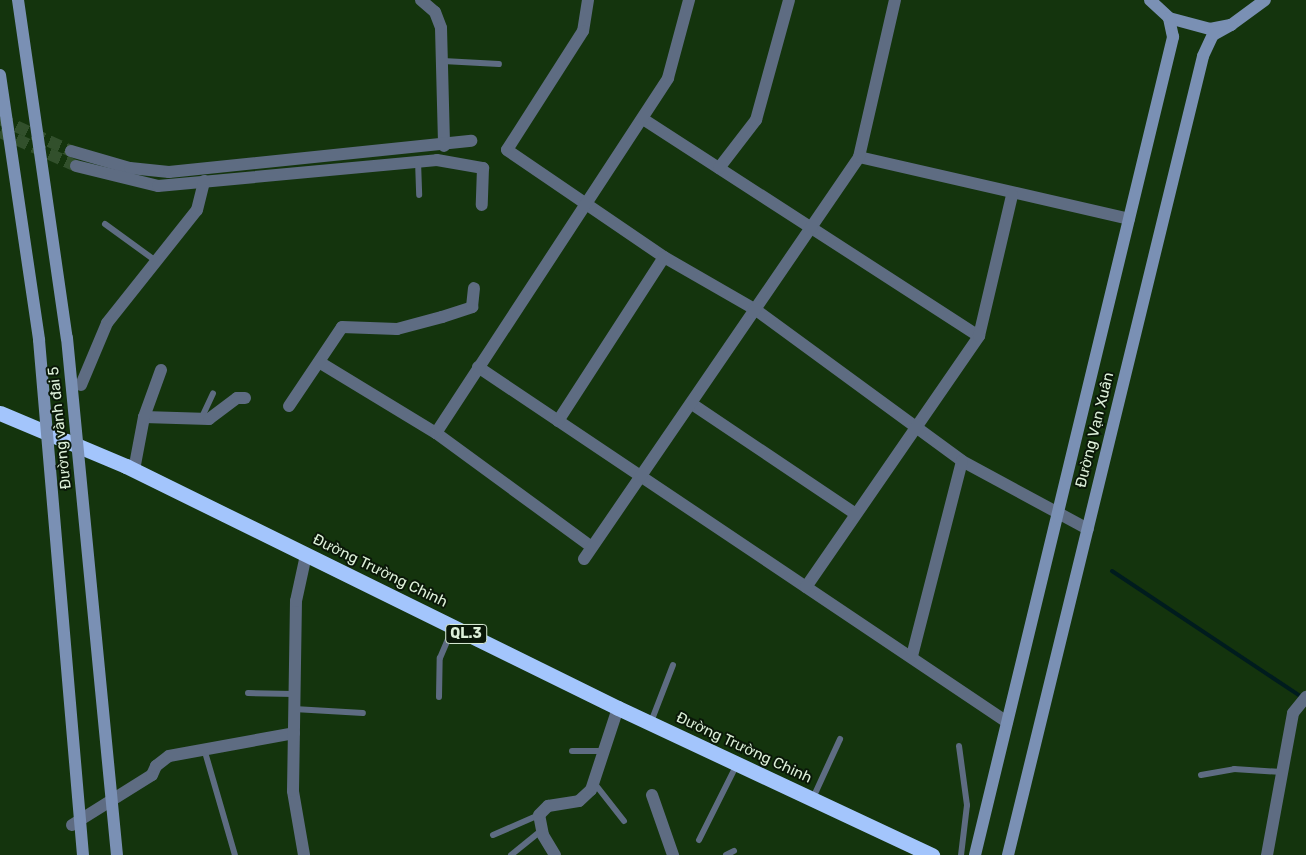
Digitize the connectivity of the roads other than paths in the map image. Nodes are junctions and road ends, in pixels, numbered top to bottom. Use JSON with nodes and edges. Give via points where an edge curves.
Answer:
{"nodes":[{"id":1,"x":18,"y":0,"type":"edge"},
{"id":2,"x":422,"y":0,"type":"edge"},
{"id":3,"x":588,"y":0,"type":"edge"},
{"id":4,"x":689,"y":0,"type":"edge"},
{"id":5,"x":789,"y":0,"type":"edge"},
{"id":6,"x":895,"y":0,"type":"edge"},
{"id":7,"x":1150,"y":0,"type":"edge"},
{"id":8,"x":1265,"y":0,"type":"edge"},
{"id":9,"x":1169,"y":18,"type":"junction"},
{"id":10,"x":1231,"y":25,"type":"junction"},
{"id":11,"x":443,"y":60,"type":"junction"},
{"id":12,"x":499,"y":64,"type":"dead end"},
{"id":13,"x":0,"y":75,"type":"edge"},
{"id":14,"x":643,"y":119,"type":"junction"},
{"id":15,"x":472,"y":142,"type":"dead end"},
{"id":16,"x":444,"y":146,"type":"junction"},
{"id":17,"x":71,"y":151,"type":"tunnel mouth"},
{"id":18,"x":859,"y":156,"type":"junction"},
{"id":19,"x":418,"y":160,"type":"junction"},
{"id":20,"x":76,"y":166,"type":"tunnel mouth"},
{"id":21,"x":720,"y":168,"type":"junction"},
{"id":22,"x":204,"y":181,"type":"junction"},
{"id":23,"x":419,"y":195,"type":"dead end"},
{"id":24,"x":1012,"y":195,"type":"junction"},
{"id":25,"x":585,"y":202,"type":"junction"},
{"id":26,"x":482,"y":205,"type":"dead end"},
{"id":27,"x":1129,"y":219,"type":"junction"},
{"id":28,"x":106,"y":224,"type":"dead end"},
{"id":29,"x":808,"y":229,"type":"junction"},
{"id":30,"x":664,"y":257,"type":"junction"},
{"id":31,"x":156,"y":261,"type":"junction"},
{"id":32,"x":474,"y":288,"type":"dead end"},
{"id":33,"x":756,"y":310,"type":"junction"},
{"id":34,"x":979,"y":336,"type":"junction"},
{"id":35,"x":319,"y":362,"type":"junction"},
{"id":36,"x":478,"y":367,"type":"junction"},
{"id":37,"x":162,"y":370,"type":"dead end"},
{"id":38,"x":81,"y":385,"type":"dead end"},
{"id":39,"x":212,"y":393,"type":"dead end"},
{"id":40,"x":245,"y":398,"type":"dead end"},
{"id":41,"x":692,"y":404,"type":"junction"},
{"id":42,"x":289,"y":406,"type":"dead end"},
{"id":43,"x":0,"y":413,"type":"edge"},
{"id":44,"x":144,"y":417,"type":"junction"},
{"id":45,"x":201,"y":418,"type":"junction"},
{"id":46,"x":558,"y":421,"type":"junction"},
{"id":47,"x":914,"y":424,"type":"junction"},
{"id":48,"x":436,"y":433,"type":"junction"},
{"id":49,"x":962,"y":461,"type":"junction"},
{"id":50,"x":134,"y":470,"type":"junction"},
{"id":51,"x":642,"y":475,"type":"junction"},
{"id":52,"x":854,"y":513,"type":"junction"},
{"id":53,"x":1057,"y":516,"type":"junction"},
{"id":54,"x":1088,"y":529,"type":"junction"},
{"id":55,"x":592,"y":547,"type":"junction"},
{"id":56,"x":306,"y":555,"type":"junction"},
{"id":57,"x":584,"y":559,"type":"dead end"},
{"id":58,"x":806,"y":588,"type":"junction"},
{"id":59,"x":453,"y":627,"type":"junction"},
{"id":60,"x":912,"y":656,"type":"junction"},
{"id":61,"x":673,"y":665,"type":"dead end"},
{"id":62,"x":248,"y":692,"type":"dead end"},
{"id":63,"x":294,"y":694,"type":"junction"},
{"id":64,"x":438,"y":697,"type":"dead end"},
{"id":65,"x":1304,"y":698,"type":"edge"},
{"id":66,"x":618,"y":708,"type":"junction"},
{"id":67,"x":294,"y":709,"type":"junction"},
{"id":68,"x":363,"y":713,"type":"dead end"},
{"id":69,"x":1008,"y":722,"type":"junction"},
{"id":70,"x":650,"y":723,"type":"junction"},
{"id":71,"x":294,"y":733,"type":"junction"},
{"id":72,"x":840,"y":739,"type":"dead end"},
{"id":73,"x":959,"y":746,"type":"dead end"},
{"id":74,"x":572,"y":751,"type":"dead end"},
{"id":75,"x":602,"y":751,"type":"junction"},
{"id":76,"x":205,"y":752,"type":"junction"},
{"id":77,"x":737,"y":764,"type":"junction"},
{"id":78,"x":1282,"y":772,"type":"junction"},
{"id":79,"x":1201,"y":775,"type":"dead end"},
{"id":80,"x":595,"y":784,"type":"junction"},
{"id":81,"x":652,"y":795,"type":"dead end"},
{"id":82,"x":813,"y":799,"type":"junction"},
{"id":83,"x":539,"y":815,"type":"junction"},
{"id":84,"x":624,"y":821,"type":"dead end"},
{"id":85,"x":72,"y":825,"type":"dead end"},
{"id":86,"x":541,"y":831,"type":"junction"},
{"id":87,"x":493,"y":835,"type":"dead end"},
{"id":88,"x":896,"y":838,"type":"junction"},
{"id":89,"x":700,"y":840,"type":"dead end"},
{"id":90,"x":734,"y":851,"type":"dead end"},
{"id":91,"x":83,"y":855,"type":"edge"},
{"id":92,"x":117,"y":855,"type":"edge"},
{"id":93,"x":235,"y":855,"type":"edge"},
{"id":94,"x":304,"y":855,"type":"edge"},
{"id":95,"x":512,"y":855,"type":"edge"},
{"id":96,"x":554,"y":855,"type":"edge"},
{"id":97,"x":673,"y":855,"type":"edge"},
{"id":98,"x":726,"y":855,"type":"edge"},
{"id":99,"x":915,"y":855,"type":"edge"},
{"id":100,"x":932,"y":855,"type":"edge"},
{"id":101,"x":961,"y":855,"type":"edge"},
{"id":102,"x":975,"y":855,"type":"edge"},
{"id":103,"x":1008,"y":855,"type":"edge"},
{"id":104,"x":1266,"y":855,"type":"edge"}],
"edges":[{"from":1,"to":92,"type":"street","name":"Đường vành đai 5","bridge":true,"via":[[67,338]]},
{"from":2,"to":11,"type":"street","via":[[439,19]]},
{"from":3,"to":25,"type":"street","via":[[583,31],[507,150]]},
{"from":4,"to":14,"type":"street","via":[[668,78]]},
{"from":5,"to":21,"type":"street","via":[[756,120]]},
{"from":6,"to":18,"type":"street"},
{"from":7,"to":9,"type":"street"},
{"from":8,"to":10,"type":"street","name":"Đường Vạn Xuân"},
{"from":9,"to":10,"type":"street","via":[[1189,26]]},
{"from":9,"to":27,"type":"street","name":"Đường Vạn Xuân","via":[[1173,37]]},
{"from":10,"to":54,"type":"street","name":"Đường Vạn Xuân","via":[[1212,35],[1202,56]]},
{"from":11,"to":12,"type":"lane"},
{"from":11,"to":16,"type":"street"},
{"from":13,"to":91,"type":"street","name":"Đường vành đai 5","bridge":true,"via":[[39,340]]},
{"from":14,"to":21,"type":"street"},
{"from":14,"to":25,"type":"street"},
{"from":15,"to":16,"type":"street"},
{"from":16,"to":17,"type":"street","via":[[169,172],[130,168]]},
{"from":18,"to":24,"type":"street"},
{"from":18,"to":29,"type":"street"},
{"from":19,"to":22,"type":"street"},
{"from":19,"to":23,"type":"lane"},
{"from":19,"to":26,"type":"street","via":[[483,168]]},
{"from":20,"to":22,"type":"street","via":[[134,184]]},
{"from":21,"to":29,"type":"street"},
{"from":22,"to":31,"type":"street","via":[[197,210]]},
{"from":24,"to":27,"type":"street"},
{"from":24,"to":34,"type":"street"},
{"from":25,"to":30,"type":"street"},
{"from":25,"to":36,"type":"street"},
{"from":27,"to":53,"type":"street","name":"Đường Vạn Xuân"},
{"from":28,"to":31,"type":"lane"},
{"from":29,"to":33,"type":"street"},
{"from":29,"to":34,"type":"street"},
{"from":30,"to":33,"type":"street"},
{"from":30,"to":46,"type":"street"},
{"from":31,"to":38,"type":"street","via":[[107,323]]},
{"from":32,"to":35,"type":"street","via":[[472,307],[442,317],[397,329],[342,327]]},
{"from":33,"to":41,"type":"street"},
{"from":33,"to":47,"type":"street"},
{"from":34,"to":47,"type":"street"},
{"from":35,"to":42,"type":"street"},
{"from":35,"to":48,"type":"street"},
{"from":36,"to":46,"type":"street"},
{"from":36,"to":48,"type":"street"},
{"from":37,"to":44,"type":"street"},
{"from":39,"to":45,"type":"lane","via":[[207,414]]},
{"from":40,"to":45,"type":"street","via":[[237,398],[217,415]]},
{"from":41,"to":51,"type":"street"},
{"from":41,"to":52,"type":"street"},
{"from":43,"to":50,"type":"highway","name":"Đường Trường Chinh","number":"QL.3"},
{"from":44,"to":45,"type":"street"},
{"from":44,"to":50,"type":"street"},
{"from":46,"to":51,"type":"street"},
{"from":47,"to":49,"type":"street"},
{"from":47,"to":52,"type":"street"},
{"from":48,"to":55,"type":"street"},
{"from":49,"to":53,"type":"street"},
{"from":49,"to":60,"type":"street"},
{"from":50,"to":56,"type":"highway","name":"Đường Trường Chinh","number":"QL.3"},
{"from":51,"to":55,"type":"street"},
{"from":51,"to":58,"type":"street"},
{"from":52,"to":58,"type":"street"},
{"from":53,"to":54,"type":"street"},
{"from":53,"to":69,"type":"street","name":"Đường Vạn Xuân"},
{"from":54,"to":103,"type":"street","name":"Đường Vạn Xuân"},
{"from":55,"to":57,"type":"street"},
{"from":56,"to":59,"type":"highway","name":"Đường Trường Chinh","number":"QL.3"},
{"from":56,"to":63,"type":"street","via":[[296,601]]},
{"from":58,"to":60,"type":"street"},
{"from":59,"to":64,"type":"lane","via":[[440,658]]},
{"from":59,"to":66,"type":"highway","name":"Đường Trường Chinh","number":"QL.3"},
{"from":60,"to":69,"type":"street"},
{"from":61,"to":70,"type":"lane"},
{"from":62,"to":63,"type":"lane"},
{"from":63,"to":67,"type":"street"},
{"from":65,"to":78,"type":"street","via":[[1293,712]]},
{"from":66,"to":70,"type":"highway","name":"Đường Trường Chinh","number":"QL.3"},
{"from":66,"to":75,"type":"street"},
{"from":67,"to":68,"type":"lane"},
{"from":67,"to":71,"type":"street"},
{"from":69,"to":102,"type":"street","name":"Đường Vạn Xuân"},
{"from":70,"to":77,"type":"highway","name":"Đường Trường Chinh","number":"QL.3"},
{"from":71,"to":76,"type":"street"},
{"from":71,"to":94,"type":"street","via":[[293,791]]},
{"from":72,"to":82,"type":"lane"},
{"from":73,"to":101,"type":"lane","via":[[967,805]]},
{"from":74,"to":75,"type":"lane"},
{"from":75,"to":80,"type":"street"},
{"from":76,"to":85,"type":"street","via":[[169,756],[156,766],[152,775]]},
{"from":76,"to":93,"type":"lane"},
{"from":77,"to":82,"type":"highway","name":"Đường Trường Chinh","number":"QL.3"},
{"from":77,"to":89,"type":"lane"},
{"from":78,"to":79,"type":"lane","via":[[1234,769]]},
{"from":78,"to":104,"type":"street"},
{"from":80,"to":83,"type":"street","via":[[579,800],[548,806]]},
{"from":80,"to":84,"type":"lane"},
{"from":81,"to":97,"type":"street"},
{"from":82,"to":88,"type":"highway","name":"Đường Trường Chinh","number":"QL.3"},
{"from":83,"to":86,"type":"street"},
{"from":83,"to":87,"type":"lane"},
{"from":86,"to":95,"type":"lane"},
{"from":86,"to":96,"type":"street"},
{"from":88,"to":99,"type":"highway"},
{"from":88,"to":100,"type":"highway","name":"Đường Trường Chinh","number":"QL.3"},
{"from":90,"to":98,"type":"lane"}]}
